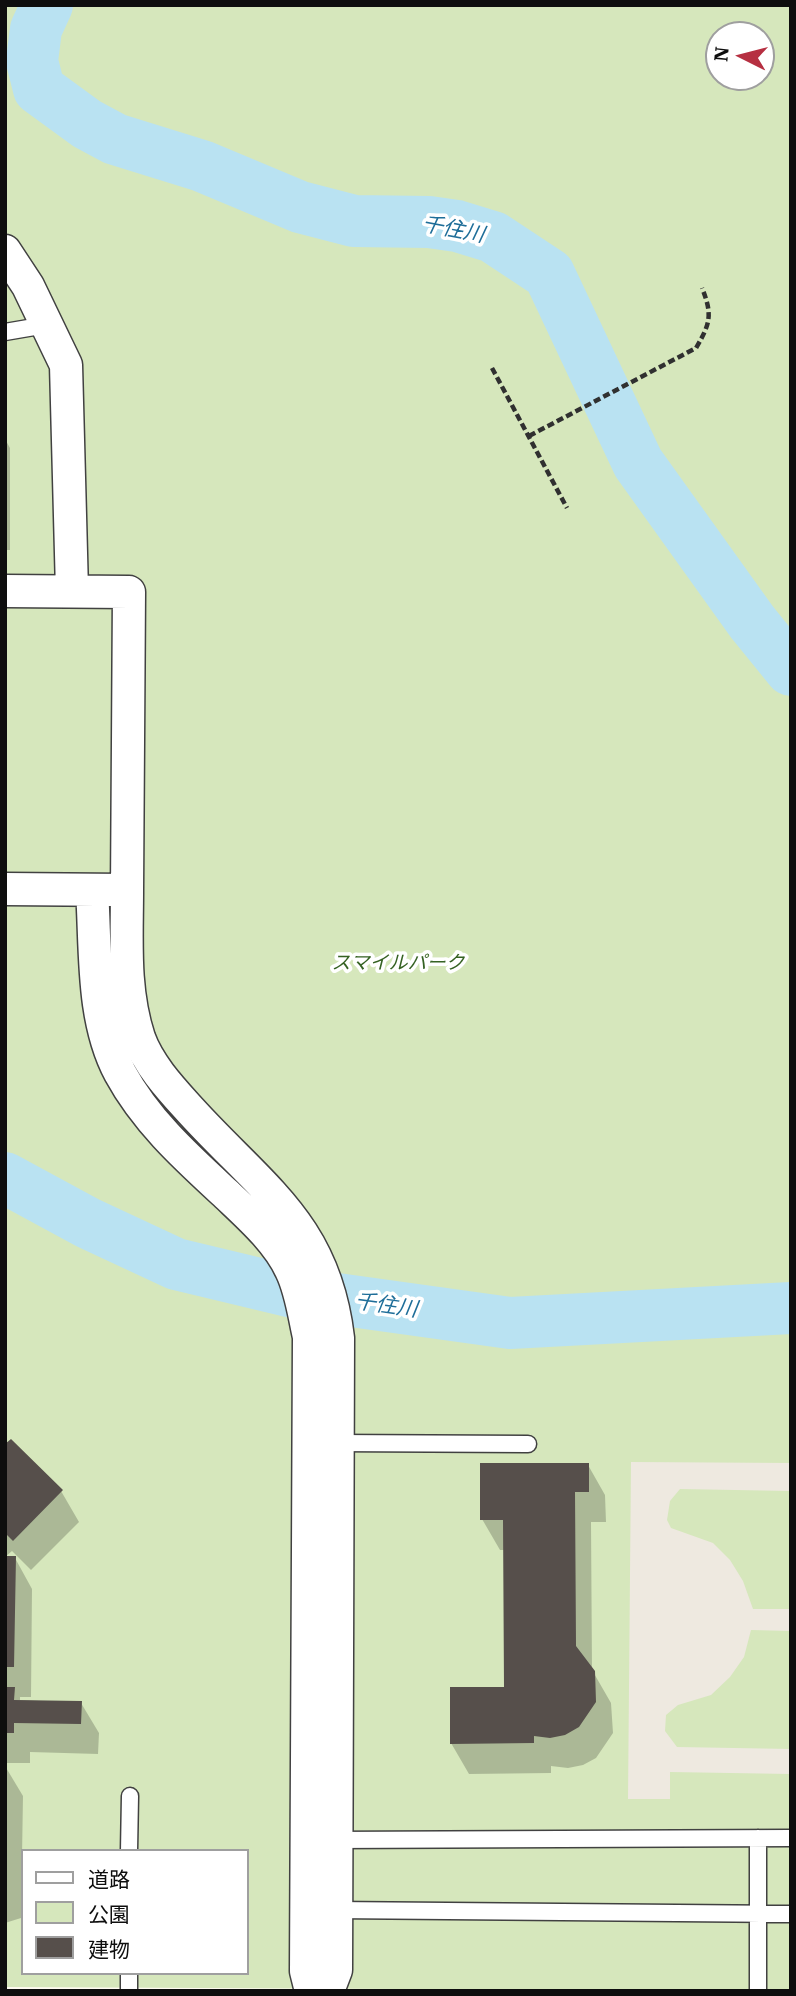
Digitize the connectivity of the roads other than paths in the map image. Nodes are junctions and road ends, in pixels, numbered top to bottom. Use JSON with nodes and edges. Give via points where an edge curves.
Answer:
{"nodes":[{"id":1,"x":5,"y":251,"type":"edge"},
{"id":2,"x":46,"y":325,"type":"junction"},
{"id":3,"x":5,"y":332,"type":"edge"},
{"id":4,"x":5,"y":591,"type":"edge"},
{"id":5,"x":72,"y":591,"type":"junction"},
{"id":6,"x":5,"y":889,"type":"edge"},
{"id":7,"x":92,"y":890,"type":"junction"},
{"id":8,"x":127,"y":890,"type":"junction"},
{"id":9,"x":323,"y":1337,"type":"junction"},
{"id":10,"x":323,"y":1443,"type":"junction"},
{"id":11,"x":528,"y":1444,"type":"dead end"},
{"id":12,"x":130,"y":1796,"type":"dead end"},
{"id":13,"x":758,"y":1838,"type":"junction"},
{"id":14,"x":791,"y":1838,"type":"edge"},
{"id":15,"x":322,"y":1840,"type":"junction"},
{"id":16,"x":129,"y":1849,"type":"edge"},
{"id":17,"x":321,"y":1910,"type":"junction"},
{"id":18,"x":758,"y":1914,"type":"junction"},
{"id":19,"x":791,"y":1914,"type":"edge"},
{"id":20,"x":311,"y":1991,"type":"edge"},
{"id":21,"x":328,"y":1991,"type":"edge"},
{"id":22,"x":758,"y":1991,"type":"edge"}],
"edges":[{"from":1,"to":2,"type":"street"},
{"from":2,"to":3,"type":"lane"},
{"from":2,"to":5,"type":"street","via":[[66,365]]},
{"from":4,"to":5,"type":"street"},
{"from":5,"to":8,"type":"street","via":[[129,592]]},
{"from":6,"to":7,"type":"street"},
{"from":7,"to":8,"type":"street"},
{"from":7,"to":9,"type":"street","via":[[99,996],[105,1033],[119,1072],[145,1112],[177,1148],[257,1224],[291,1269]]},
{"from":8,"to":9,"type":"street","via":[[127,989],[140,1040],[164,1082],[306,1235],[334,1304]]},
{"from":9,"to":10,"type":"street"},
{"from":10,"to":11,"type":"lane"},
{"from":10,"to":15,"type":"street"},
{"from":12,"to":16,"type":"lane"},
{"from":13,"to":14,"type":"lane"},
{"from":13,"to":15,"type":"lane"},
{"from":13,"to":18,"type":"lane"},
{"from":15,"to":17,"type":"street"},
{"from":17,"to":18,"type":"lane"},
{"from":17,"to":20,"type":"street","via":[[306,1971]]},
{"from":17,"to":21,"type":"street","via":[[336,1970]]},
{"from":18,"to":19,"type":"lane"},
{"from":18,"to":22,"type":"lane"}]}
